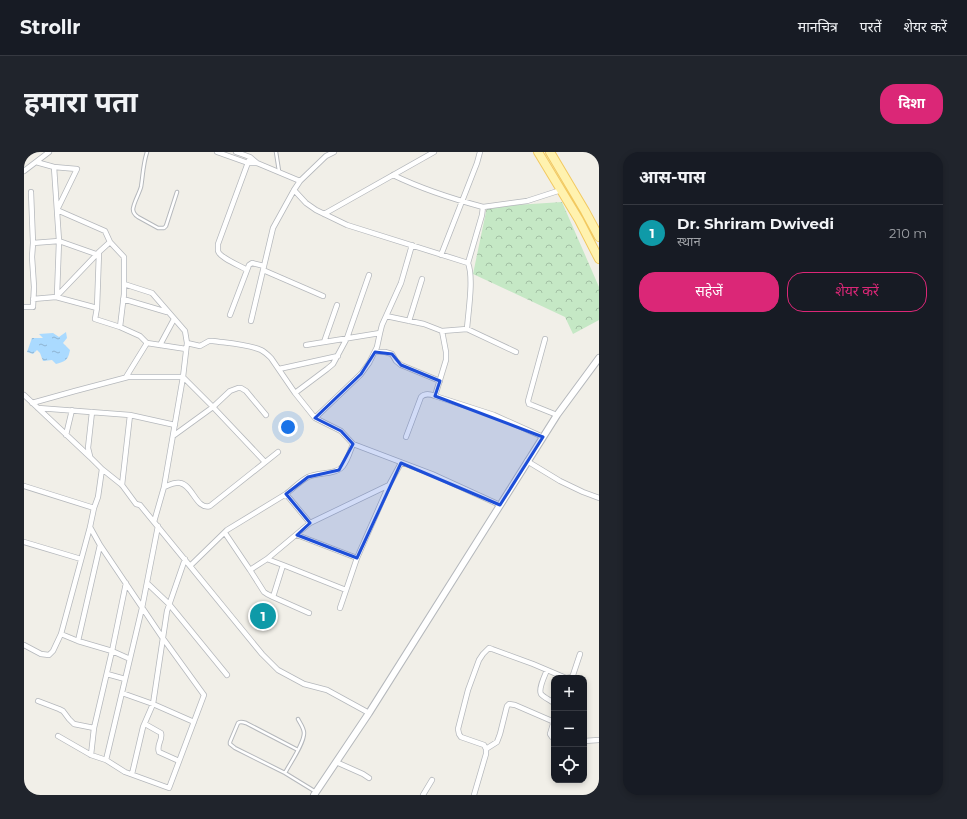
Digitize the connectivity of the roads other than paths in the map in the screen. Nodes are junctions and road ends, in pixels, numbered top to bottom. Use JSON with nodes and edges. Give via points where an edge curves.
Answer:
{"nodes":[{"id":1,"x":48,"y":152,"type":"edge"},
{"id":2,"x":146,"y":152,"type":"edge"},
{"id":3,"x":216,"y":152,"type":"edge"},
{"id":4,"x":236,"y":152,"type":"edge"},
{"id":5,"x":276,"y":152,"type":"edge"},
{"id":6,"x":334,"y":152,"type":"edge"},
{"id":7,"x":434,"y":152,"type":"edge"},
{"id":8,"x":480,"y":152,"type":"edge"},
{"id":9,"x":538,"y":152,"type":"edge"},
{"id":10,"x":550,"y":152,"type":"edge"},
{"id":11,"x":326,"y":154,"type":"edge"},
{"id":12,"x":250,"y":156,"type":"junction"},
{"id":13,"x":36,"y":162,"type":"junction"},
{"id":14,"x":248,"y":163,"type":"junction"},
{"id":15,"x":257,"y":163,"type":"junction"},
{"id":16,"x":54,"y":167,"type":"junction"},
{"id":17,"x":24,"y":171,"type":"edge"},
{"id":18,"x":279,"y":172,"type":"junction"},
{"id":19,"x":393,"y":175,"type":"junction"},
{"id":20,"x":300,"y":181,"type":"junction"},
{"id":21,"x":294,"y":190,"type":"junction"},
{"id":22,"x":561,"y":190,"type":"junction"},
{"id":23,"x":31,"y":192,"type":"dead end"},
{"id":24,"x":177,"y":192,"type":"dead end"},
{"id":25,"x":462,"y":201,"type":"junction"},
{"id":26,"x":483,"y":207,"type":"junction"},
{"id":27,"x":57,"y":210,"type":"junction"},
{"id":28,"x":324,"y":214,"type":"junction"},
{"id":29,"x":599,"y":237,"type":"edge"},
{"id":30,"x":59,"y":241,"type":"junction"},
{"id":31,"x":110,"y":242,"type":"junction"},
{"id":32,"x":33,"y":243,"type":"junction"},
{"id":33,"x":412,"y":245,"type":"junction"},
{"id":34,"x":98,"y":253,"type":"junction"},
{"id":35,"x":441,"y":255,"type":"junction"},
{"id":36,"x":599,"y":259,"type":"edge"},
{"id":37,"x":468,"y":263,"type":"junction"},
{"id":38,"x":263,"y":268,"type":"junction"},
{"id":39,"x":247,"y":270,"type":"junction"},
{"id":40,"x":369,"y":275,"type":"dead end"},
{"id":41,"x":422,"y":279,"type":"dead end"},
{"id":42,"x":124,"y":284,"type":"junction"},
{"id":43,"x":56,"y":296,"type":"junction"},
{"id":44,"x":323,"y":296,"type":"dead end"},
{"id":45,"x":33,"y":299,"type":"junction"},
{"id":46,"x":123,"y":299,"type":"junction"},
{"id":47,"x":337,"y":305,"type":"dead end"},
{"id":48,"x":24,"y":307,"type":"edge"},
{"id":49,"x":97,"y":308,"type":"junction"},
{"id":50,"x":169,"y":313,"type":"junction"},
{"id":51,"x":230,"y":315,"type":"dead end"},
{"id":52,"x":386,"y":316,"type":"junction"},
{"id":53,"x":174,"y":319,"type":"junction"},
{"id":54,"x":410,"y":320,"type":"junction"},
{"id":55,"x":251,"y":321,"type":"dead end"},
{"id":56,"x":120,"y":327,"type":"junction"},
{"id":57,"x":467,"y":329,"type":"junction"},
{"id":58,"x":442,"y":331,"type":"junction"},
{"id":59,"x":380,"y":333,"type":"junction"},
{"id":60,"x":347,"y":338,"type":"junction"},
{"id":61,"x":545,"y":339,"type":"dead end"},
{"id":62,"x":324,"y":342,"type":"junction"},
{"id":63,"x":147,"y":343,"type":"junction"},
{"id":64,"x":187,"y":343,"type":"junction"},
{"id":65,"x":160,"y":345,"type":"junction"},
{"id":66,"x":306,"y":345,"type":"dead end"},
{"id":67,"x":186,"y":349,"type":"junction"},
{"id":68,"x":375,"y":352,"type":"junction"},
{"id":69,"x":516,"y":352,"type":"dead end"},
{"id":70,"x":338,"y":356,"type":"junction"},
{"id":71,"x":599,"y":358,"type":"edge"},
{"id":72,"x":279,"y":369,"type":"junction"},
{"id":73,"x":128,"y":377,"type":"junction"},
{"id":74,"x":183,"y":378,"type":"junction"},
{"id":75,"x":440,"y":381,"type":"junction"},
{"id":76,"x":295,"y":393,"type":"junction"},
{"id":77,"x":24,"y":395,"type":"edge"},
{"id":78,"x":435,"y":396,"type":"junction"},
{"id":79,"x":32,"y":403,"type":"junction"},
{"id":80,"x":213,"y":407,"type":"junction"},
{"id":81,"x":38,"y":408,"type":"junction"},
{"id":82,"x":72,"y":410,"type":"junction"},
{"id":83,"x":92,"y":412,"type":"junction"},
{"id":84,"x":130,"y":415,"type":"junction"},
{"id":85,"x":266,"y":415,"type":"dead end"},
{"id":86,"x":557,"y":415,"type":"junction"},
{"id":87,"x":315,"y":418,"type":"junction"},
{"id":88,"x":175,"y":425,"type":"junction"},
{"id":89,"x":66,"y":435,"type":"junction"},
{"id":90,"x":174,"y":436,"type":"junction"},
{"id":91,"x":406,"y":437,"type":"dead end"},
{"id":92,"x":543,"y":437,"type":"junction"},
{"id":93,"x":353,"y":444,"type":"junction"},
{"id":94,"x":278,"y":452,"type":"dead end"},
{"id":95,"x":90,"y":457,"type":"junction"},
{"id":96,"x":265,"y":462,"type":"junction"},
{"id":97,"x":527,"y":462,"type":"junction"},
{"id":98,"x":401,"y":463,"type":"junction"},
{"id":99,"x":102,"y":469,"type":"junction"},
{"id":100,"x":122,"y":485,"type":"junction"},
{"id":101,"x":24,"y":486,"type":"edge"},
{"id":102,"x":389,"y":486,"type":"junction"},
{"id":103,"x":164,"y":487,"type":"junction"},
{"id":104,"x":286,"y":494,"type":"junction"},
{"id":105,"x":599,"y":498,"type":"edge"},
{"id":106,"x":500,"y":505,"type":"junction"},
{"id":107,"x":94,"y":508,"type":"junction"},
{"id":108,"x":310,"y":523,"type":"junction"},
{"id":109,"x":156,"y":524,"type":"junction"},
{"id":110,"x":90,"y":527,"type":"junction"},
{"id":111,"x":225,"y":533,"type":"junction"},
{"id":112,"x":296,"y":534,"type":"junction"},
{"id":113,"x":24,"y":542,"type":"edge"},
{"id":114,"x":100,"y":545,"type":"junction"},
{"id":115,"x":357,"y":558,"type":"junction"},
{"id":116,"x":81,"y":559,"type":"junction"},
{"id":117,"x":184,"y":559,"type":"junction"},
{"id":118,"x":267,"y":559,"type":"junction"},
{"id":119,"x":283,"y":565,"type":"junction"},
{"id":120,"x":190,"y":566,"type":"junction"},
{"id":121,"x":250,"y":570,"type":"junction"},
{"id":122,"x":126,"y":583,"type":"junction"},
{"id":123,"x":147,"y":583,"type":"junction"},
{"id":124,"x":346,"y":590,"type":"junction"},
{"id":125,"x":273,"y":597,"type":"junction"},
{"id":126,"x":169,"y":604,"type":"junction"},
{"id":127,"x":142,"y":608,"type":"junction"},
{"id":128,"x":340,"y":608,"type":"dead end"},
{"id":129,"x":309,"y":613,"type":"dead end"},
{"id":130,"x":61,"y":634,"type":"junction"},
{"id":131,"x":162,"y":638,"type":"junction"},
{"id":132,"x":78,"y":641,"type":"junction"},
{"id":133,"x":24,"y":645,"type":"edge"},
{"id":134,"x":112,"y":651,"type":"junction"},
{"id":135,"x":580,"y":654,"type":"dead end"},
{"id":136,"x":130,"y":659,"type":"junction"},
{"id":137,"x":547,"y":670,"type":"junction"},
{"id":138,"x":107,"y":674,"type":"junction"},
{"id":139,"x":227,"y":675,"type":"dead end"},
{"id":140,"x":125,"y":679,"type":"junction"},
{"id":141,"x":122,"y":693,"type":"junction"},
{"id":142,"x":38,"y":701,"type":"dead end"},
{"id":143,"x":551,"y":701,"type":"edge"},
{"id":144,"x":153,"y":704,"type":"junction"},
{"id":145,"x":369,"y":713,"type":"junction"},
{"id":146,"x":298,"y":718,"type":"dead end"},
{"id":147,"x":551,"y":721,"type":"edge"},
{"id":148,"x":194,"y":722,"type":"junction"},
{"id":149,"x":145,"y":724,"type":"junction"},
{"id":150,"x":94,"y":728,"type":"junction"},
{"id":151,"x":58,"y":736,"type":"dead end"},
{"id":152,"x":599,"y":740,"type":"edge"},
{"id":153,"x":587,"y":741,"type":"edge"},
{"id":154,"x":486,"y":749,"type":"junction"},
{"id":155,"x":298,"y":750,"type":"junction"},
{"id":156,"x":91,"y":755,"type":"junction"},
{"id":157,"x":106,"y":760,"type":"junction"},
{"id":158,"x":179,"y":761,"type":"junction"},
{"id":159,"x":336,"y":762,"type":"junction"},
{"id":160,"x":284,"y":773,"type":"junction"},
{"id":161,"x":132,"y":774,"type":"junction"},
{"id":162,"x":369,"y":778,"type":"dead end"},
{"id":163,"x":432,"y":780,"type":"dead end"},
{"id":164,"x":315,"y":793,"type":"edge"},
{"id":165,"x":423,"y":795,"type":"edge"},
{"id":166,"x":474,"y":795,"type":"edge"}],
"edges":[{"from":1,"to":13,"type":"street"},
{"from":2,"to":24,"type":"lane","via":[[141,186],[134,206],[135,215],[158,228],[164,228]]},
{"from":3,"to":14,"type":"street"},
{"from":4,"to":12,"type":"street"},
{"from":5,"to":18,"type":"lane"},
{"from":6,"to":11,"type":"street"},
{"from":7,"to":19,"type":"street"},
{"from":8,"to":25,"type":"street"},
{"from":9,"to":22,"type":"main road"},
{"from":10,"to":29,"type":"main road"},
{"from":11,"to":20,"type":"street"},
{"from":12,"to":14,"type":"street"},
{"from":12,"to":15,"type":"street"},
{"from":13,"to":16,"type":"street"},
{"from":13,"to":17,"type":"street"},
{"from":14,"to":15,"type":"street"},
{"from":14,"to":39,"type":"street","via":[[218,244],[218,251],[222,256]]},
{"from":15,"to":18,"type":"street"},
{"from":16,"to":27,"type":"street"},
{"from":16,"to":27,"type":"street","via":[[76,169]]},
{"from":18,"to":20,"type":"street"},
{"from":19,"to":25,"type":"street"},
{"from":19,"to":28,"type":"street"},
{"from":20,"to":21,"type":"street"},
{"from":21,"to":28,"type":"street","via":[[306,203]]},
{"from":21,"to":38,"type":"street","via":[[273,228]]},
{"from":22,"to":26,"type":"street","via":[[527,201]]},
{"from":22,"to":36,"type":"main road"},
{"from":23,"to":32,"type":"street"},
{"from":25,"to":26,"type":"street"},
{"from":25,"to":35,"type":"street"},
{"from":26,"to":37,"type":"street","via":[[484,211]]},
{"from":27,"to":30,"type":"street"},
{"from":27,"to":31,"type":"street","via":[[105,231]]},
{"from":28,"to":33,"type":"street","via":[[347,225]]},
{"from":30,"to":32,"type":"street"},
{"from":30,"to":34,"type":"street"},
{"from":30,"to":43,"type":"street"},
{"from":31,"to":34,"type":"street"},
{"from":31,"to":42,"type":"street","via":[[124,257]]},
{"from":32,"to":45,"type":"street"},
{"from":33,"to":35,"type":"street"},
{"from":33,"to":52,"type":"street","via":[[401,283]]},
{"from":34,"to":43,"type":"street"},
{"from":34,"to":49,"type":"street"},
{"from":35,"to":37,"type":"street"},
{"from":37,"to":57,"type":"street","via":[[471,279]]},
{"from":38,"to":39,"type":"street","via":[[251,263]]},
{"from":38,"to":44,"type":"street"},
{"from":38,"to":55,"type":"street"},
{"from":39,"to":51,"type":"street"},
{"from":40,"to":60,"type":"street"},
{"from":41,"to":54,"type":"street"},
{"from":42,"to":46,"type":"street"},
{"from":42,"to":50,"type":"street","via":[[152,293]]},
{"from":43,"to":45,"type":"street"},
{"from":43,"to":49,"type":"street"},
{"from":45,"to":48,"type":"street","via":[[33,307]]},
{"from":46,"to":50,"type":"street"},
{"from":46,"to":56,"type":"street"},
{"from":47,"to":62,"type":"street"},
{"from":49,"to":56,"type":"street","via":[[95,319]]},
{"from":50,"to":53,"type":"street"},
{"from":52,"to":54,"type":"street"},
{"from":52,"to":59,"type":"street"},
{"from":53,"to":64,"type":"street","via":[[185,331]]},
{"from":53,"to":65,"type":"street"},
{"from":54,"to":58,"type":"street"},
{"from":56,"to":63,"type":"street","via":[[140,336]]},
{"from":57,"to":58,"type":"street"},
{"from":57,"to":69,"type":"street"},
{"from":58,"to":75,"type":"street","via":[[446,356]]},
{"from":59,"to":60,"type":"street"},
{"from":59,"to":68,"type":"street"},
{"from":60,"to":62,"type":"street"},
{"from":60,"to":70,"type":"street"},
{"from":61,"to":86,"type":"street","via":[[528,401]]},
{"from":62,"to":66,"type":"street"},
{"from":63,"to":65,"type":"street"},
{"from":63,"to":73,"type":"street"},
{"from":64,"to":67,"type":"street"},
{"from":64,"to":72,"type":"street","via":[[200,346],[213,341],[256,348],[267,353]]},
{"from":65,"to":67,"type":"street"},
{"from":67,"to":74,"type":"street"},
{"from":68,"to":75,"type":"street","via":[[392,354],[400,365]]},
{"from":68,"to":87,"type":"street","via":[[361,374]]},
{"from":70,"to":72,"type":"street"},
{"from":70,"to":76,"type":"street","via":[[333,364]]},
{"from":71,"to":86,"type":"street"},
{"from":72,"to":76,"type":"street"},
{"from":73,"to":74,"type":"street"},
{"from":73,"to":79,"type":"street"},
{"from":74,"to":80,"type":"street"},
{"from":74,"to":88,"type":"street"},
{"from":75,"to":78,"type":"street"},
{"from":76,"to":87,"type":"street"},
{"from":77,"to":79,"type":"street"},
{"from":78,"to":91,"type":"street","via":[[428,394],[421,397]]},
{"from":78,"to":92,"type":"street","via":[[494,415]]},
{"from":79,"to":81,"type":"street"},
{"from":80,"to":85,"type":"street","via":[[230,391],[241,388]]},
{"from":80,"to":90,"type":"street"},
{"from":80,"to":96,"type":"street"},
{"from":81,"to":82,"type":"street"},
{"from":81,"to":89,"type":"street"},
{"from":82,"to":83,"type":"street"},
{"from":82,"to":89,"type":"street"},
{"from":83,"to":84,"type":"street"},
{"from":83,"to":95,"type":"street","via":[[88,448]]},
{"from":84,"to":88,"type":"street"},
{"from":84,"to":100,"type":"street"},
{"from":86,"to":92,"type":"street"},
{"from":87,"to":93,"type":"street","via":[[341,431]]},
{"from":88,"to":90,"type":"street"},
{"from":89,"to":95,"type":"street"},
{"from":90,"to":103,"type":"street"},
{"from":92,"to":97,"type":"street"},
{"from":93,"to":98,"type":"street"},
{"from":93,"to":104,"type":"street","via":[[344,465],[339,470],[308,477]]},
{"from":94,"to":96,"type":"street"},
{"from":95,"to":99,"type":"street"},
{"from":96,"to":103,"type":"street","via":[[210,506],[201,504],[183,484],[175,483]]},
{"from":97,"to":105,"type":"street","via":[[560,481]]},
{"from":97,"to":106,"type":"street"},
{"from":98,"to":102,"type":"street"},
{"from":98,"to":106,"type":"street"},
{"from":99,"to":100,"type":"street"},
{"from":99,"to":107,"type":"street"},
{"from":100,"to":109,"type":"street"},
{"from":101,"to":107,"type":"street"},
{"from":102,"to":108,"type":"street"},
{"from":102,"to":115,"type":"street"},
{"from":103,"to":109,"type":"street"},
{"from":104,"to":108,"type":"street"},
{"from":104,"to":111,"type":"street"},
{"from":106,"to":145,"type":"street"},
{"from":107,"to":110,"type":"street"},
{"from":108,"to":112,"type":"street"},
{"from":109,"to":117,"type":"street"},
{"from":109,"to":123,"type":"street"},
{"from":110,"to":114,"type":"street"},
{"from":110,"to":116,"type":"street"},
{"from":111,"to":120,"type":"street"},
{"from":111,"to":121,"type":"street"},
{"from":112,"to":115,"type":"street"},
{"from":112,"to":118,"type":"street"},
{"from":113,"to":116,"type":"street"},
{"from":114,"to":122,"type":"street"},
{"from":114,"to":132,"type":"street"},
{"from":115,"to":124,"type":"street"},
{"from":116,"to":130,"type":"street"},
{"from":117,"to":120,"type":"street"},
{"from":117,"to":126,"type":"street"},
{"from":118,"to":119,"type":"street"},
{"from":118,"to":121,"type":"street"},
{"from":119,"to":124,"type":"street"},
{"from":119,"to":125,"type":"street"},
{"from":120,"to":145,"type":"street","via":[[278,670],[304,684],[327,690]]},
{"from":121,"to":125,"type":"street","via":[[264,592]]},
{"from":122,"to":127,"type":"street"},
{"from":122,"to":134,"type":"street"},
{"from":123,"to":126,"type":"street"},
{"from":123,"to":127,"type":"street"},
{"from":124,"to":128,"type":"street"},
{"from":125,"to":129,"type":"street"},
{"from":126,"to":131,"type":"street"},
{"from":126,"to":139,"type":"street"},
{"from":127,"to":131,"type":"street"},
{"from":127,"to":136,"type":"street"},
{"from":130,"to":132,"type":"street"},
{"from":130,"to":133,"type":"street","via":[[49,656]]},
{"from":131,"to":144,"type":"street"},
{"from":131,"to":148,"type":"street","via":[[204,695]]},
{"from":132,"to":134,"type":"street"},
{"from":134,"to":136,"type":"street"},
{"from":134,"to":138,"type":"street"},
{"from":135,"to":137,"type":"street","via":[[572,677],[566,678]]},
{"from":136,"to":140,"type":"street"},
{"from":137,"to":143,"type":"street","via":[[540,692]]},
{"from":137,"to":154,"type":"street","via":[[489,648],[483,654],[468,690],[458,729],[461,737],[484,745]]},
{"from":138,"to":140,"type":"street"},
{"from":138,"to":150,"type":"street"},
{"from":140,"to":141,"type":"street"},
{"from":141,"to":144,"type":"street"},
{"from":141,"to":157,"type":"street"},
{"from":142,"to":150,"type":"street","via":[[63,711],[74,724]]},
{"from":144,"to":148,"type":"street"},
{"from":144,"to":149,"type":"street"},
{"from":145,"to":159,"type":"street"},
{"from":146,"to":155,"type":"lane","via":[[304,732]]},
{"from":147,"to":154,"type":"street","via":[[509,704],[496,742]]},
{"from":148,"to":158,"type":"street"},
{"from":149,"to":158,"type":"street","via":[[161,733],[159,752]]},
{"from":149,"to":161,"type":"street"},
{"from":150,"to":156,"type":"street"},
{"from":151,"to":156,"type":"street"},
{"from":152,"to":153,"type":"street"},
{"from":154,"to":166,"type":"street"},
{"from":155,"to":160,"type":"lane"},
{"from":155,"to":160,"type":"lane","via":[[246,723],[238,723],[230,744]]},
{"from":156,"to":157,"type":"street"},
{"from":157,"to":161,"type":"street"},
{"from":158,"to":161,"type":"street","via":[[169,788]]},
{"from":159,"to":162,"type":"street"},
{"from":159,"to":164,"type":"street"},
{"from":160,"to":164,"type":"lane"},
{"from":163,"to":165,"type":"street"}]}
